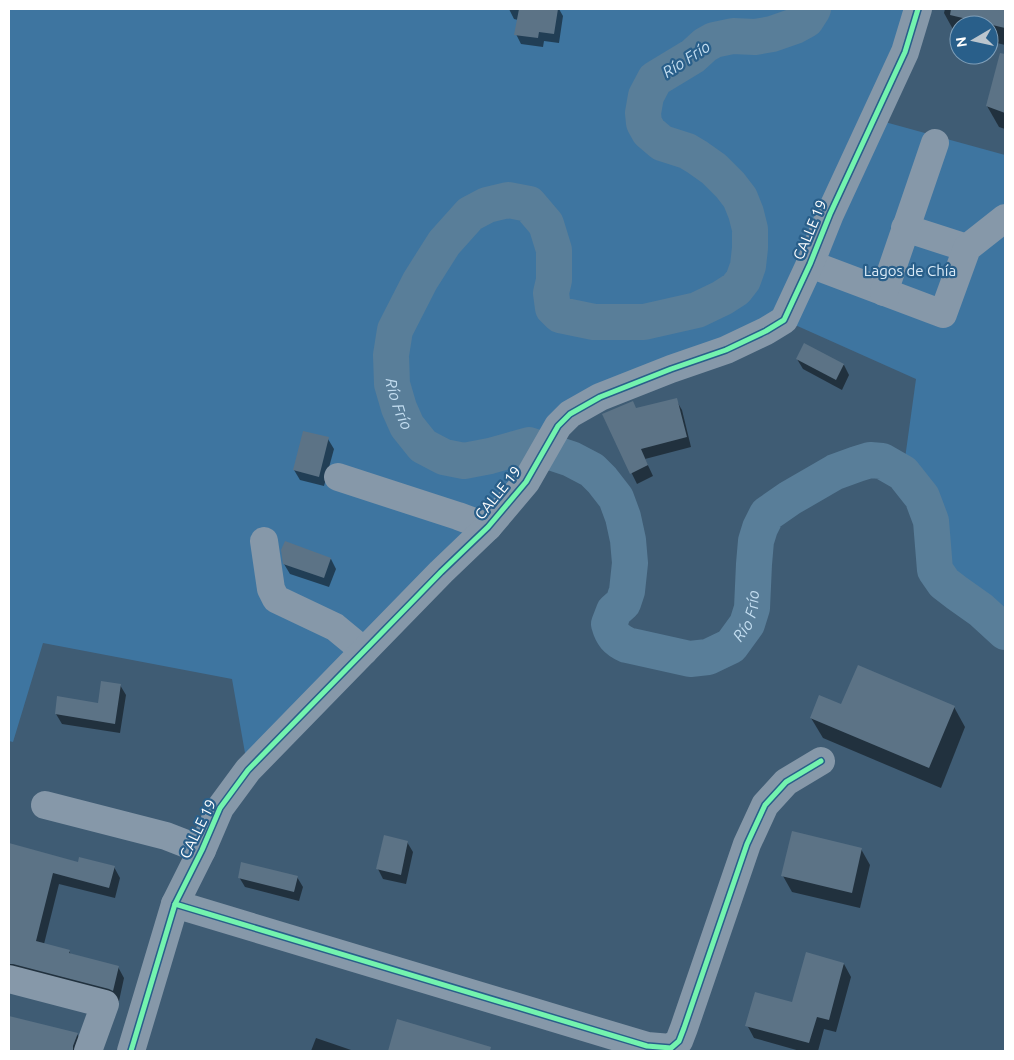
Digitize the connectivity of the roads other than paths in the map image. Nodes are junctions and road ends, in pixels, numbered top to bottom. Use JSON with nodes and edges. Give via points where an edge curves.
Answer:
{"nodes":[{"id":1,"x":918,"y":9,"type":"edge"},
{"id":2,"x":935,"y":143,"type":"dead end"},
{"id":3,"x":1005,"y":218,"type":"edge"},
{"id":4,"x":906,"y":228,"type":"junction"},
{"id":5,"x":968,"y":248,"type":"junction"},
{"id":6,"x":810,"y":264,"type":"junction"},
{"id":7,"x":884,"y":292,"type":"junction"},
{"id":8,"x":338,"y":477,"type":"dead end"},
{"id":9,"x":488,"y":527,"type":"junction"},
{"id":10,"x":264,"y":541,"type":"dead end"},
{"id":11,"x":364,"y":651,"type":"junction"},
{"id":12,"x":820,"y":761,"type":"dead end"},
{"id":13,"x":45,"y":805,"type":"dead end"},
{"id":14,"x":202,"y":850,"type":"junction"},
{"id":15,"x":175,"y":904,"type":"junction"},
{"id":16,"x":9,"y":979,"type":"edge"},
{"id":17,"x":88,"y":1051,"type":"edge"},
{"id":18,"x":131,"y":1051,"type":"edge"}],
"edges":[{"from":1,"to":6,"type":"street","name":"CALLE 19","via":[[905,52]]},
{"from":2,"to":4,"type":"street"},
{"from":3,"to":5,"type":"street"},
{"from":4,"to":5,"type":"street"},
{"from":4,"to":7,"type":"street"},
{"from":5,"to":7,"type":"street","via":[[943,314]]},
{"from":6,"to":7,"type":"street"},
{"from":6,"to":9,"type":"street","name":"CALLE 19","via":[[784,320],[726,350],[600,397],[570,414],[558,426],[526,482]]},
{"from":8,"to":9,"type":"street"},
{"from":9,"to":11,"type":"street","name":"CALLE 19"},
{"from":10,"to":11,"type":"street","via":[[271,589],[276,599],[335,627]]},
{"from":11,"to":14,"type":"street","name":"CALLE 19","via":[[248,770],[220,808]]},
{"from":12,"to":15,"type":"street","via":[[786,782],[765,804],[747,844],[679,1041],[671,1048],[647,1046]]},
{"from":13,"to":14,"type":"street","via":[[166,836]]},
{"from":14,"to":15,"type":"street","name":"CALLE 19"},
{"from":15,"to":18,"type":"street","name":"CALLE 19"},
{"from":16,"to":17,"type":"street","via":[[105,1004]]}]}
